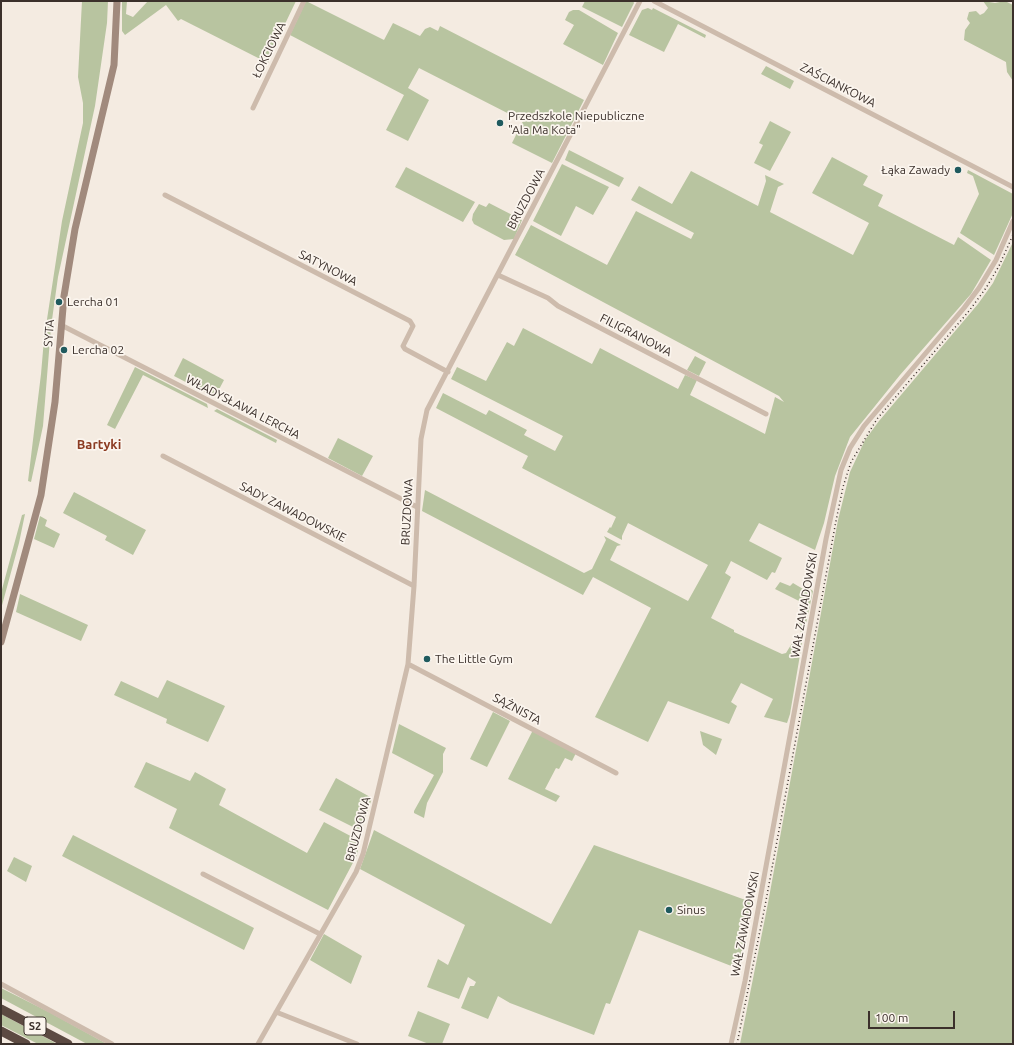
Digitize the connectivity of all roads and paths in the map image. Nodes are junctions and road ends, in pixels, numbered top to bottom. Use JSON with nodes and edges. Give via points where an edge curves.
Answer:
{"nodes":[{"id":1,"x":117,"y":1,"type":"edge"},
{"id":2,"x":304,"y":1,"type":"edge"},
{"id":3,"x":640,"y":1,"type":"edge"},
{"id":4,"x":654,"y":1,"type":"edge"},
{"id":5,"x":253,"y":108,"type":"dead end"},
{"id":6,"x":1013,"y":187,"type":"edge"},
{"id":7,"x":165,"y":195,"type":"dead end"},
{"id":8,"x":1013,"y":221,"type":"edge"},
{"id":9,"x":498,"y":275,"type":"junction"},
{"id":10,"x":61,"y":325,"type":"junction"},
{"id":11,"x":448,"y":372,"type":"junction"},
{"id":12,"x":766,"y":414,"type":"dead end"},
{"id":13,"x":163,"y":456,"type":"dead end"},
{"id":14,"x":417,"y":507,"type":"junction"},
{"id":15,"x":414,"y":586,"type":"junction"},
{"id":16,"x":1,"y":642,"type":"edge"},
{"id":17,"x":408,"y":664,"type":"junction"},
{"id":18,"x":616,"y":773,"type":"dead end"},
{"id":19,"x":203,"y":874,"type":"dead end"},
{"id":20,"x":320,"y":934,"type":"junction"},
{"id":21,"x":1,"y":984,"type":"edge"},
{"id":22,"x":1,"y":1009,"type":"edge"},
{"id":23,"x":276,"y":1012,"type":"junction"},
{"id":24,"x":1,"y":1031,"type":"edge"},
{"id":25,"x":26,"y":1044,"type":"edge"},
{"id":26,"x":68,"y":1044,"type":"edge"},
{"id":27,"x":112,"y":1044,"type":"edge"},
{"id":28,"x":258,"y":1044,"type":"edge"},
{"id":29,"x":357,"y":1044,"type":"edge"},
{"id":30,"x":731,"y":1044,"type":"edge"}],
"edges":[{"from":1,"to":10,"type":"street","name":"SYTA","via":[[114,65],[75,228]]},
{"from":2,"to":5,"type":"street","name":"ŁOKCIOWA"},
{"from":3,"to":9,"type":"street","name":"BRUZDOWA"},
{"from":4,"to":6,"type":"street","name":"ZAŚCIANKOWA","via":[[829,89]]},
{"from":7,"to":11,"type":"street","name":"SATYNOWA","via":[[410,321],[413,326],[403,346],[404,349]]},
{"from":8,"to":30,"type":"street","name":"WAŁ ZAWADOWSKI","via":[[996,260],[979,288],[864,426],[850,448],[842,470],[826,539]]},
{"from":9,"to":11,"type":"street","name":"BRUZDOWA"},
{"from":9,"to":12,"type":"street","name":"FILIGRANOWA","via":[[548,298],[558,306]]},
{"from":10,"to":14,"type":"street","name":"WŁADYSŁAWA LERCHA"},
{"from":10,"to":16,"type":"street","name":"SYTA","via":[[55,402],[40,495]]},
{"from":11,"to":14,"type":"street","name":"BRUZDOWA","via":[[425,417],[421,439]]},
{"from":13,"to":15,"type":"street","name":"SADY ZAWADOWSKIE"},
{"from":14,"to":15,"type":"street","name":"BRUZDOWA"},
{"from":15,"to":17,"type":"street","name":"BRUZDOWA"},
{"from":17,"to":18,"type":"street","name":"SĄŻNISTA"},
{"from":17,"to":20,"type":"street","name":"BRUZDOWA","via":[[363,854],[356,872]]},
{"from":19,"to":20,"type":"street"},
{"from":20,"to":23,"type":"street","name":"BRUZDOWA"},
{"from":21,"to":27,"type":"street"},
{"from":22,"to":26,"type":"highway","number":"S2"},
{"from":23,"to":28,"type":"street","name":"BRUZDOWA"},
{"from":23,"to":29,"type":"street"},
{"from":24,"to":25,"type":"highway","number":"S2"}]}
